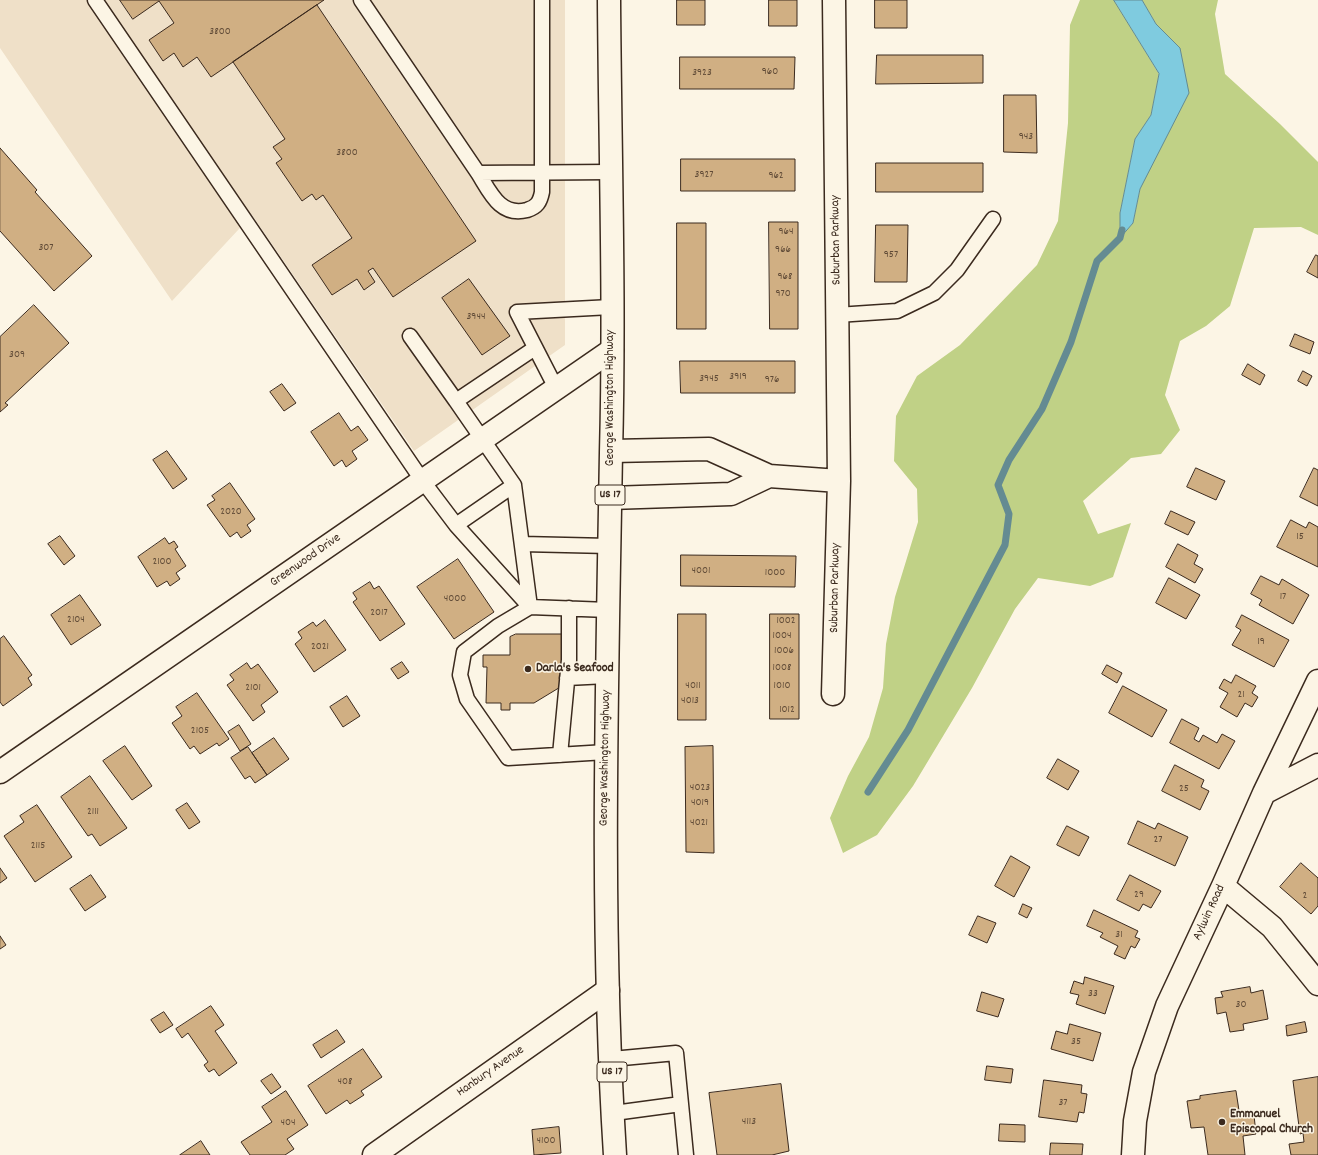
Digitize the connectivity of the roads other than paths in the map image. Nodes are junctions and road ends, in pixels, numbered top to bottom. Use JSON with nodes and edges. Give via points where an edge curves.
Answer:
{"nodes":[{"id":1,"x":95,"y":0,"type":"edge"},
{"id":2,"x":361,"y":0,"type":"edge"},
{"id":3,"x":542,"y":0,"type":"edge"},
{"id":4,"x":609,"y":0,"type":"edge"},
{"id":5,"x":834,"y":0,"type":"edge"},
{"id":6,"x":610,"y":172,"type":"junction"},
{"id":7,"x":478,"y":173,"type":"junction"},
{"id":8,"x":542,"y":173,"type":"junction"},
{"id":9,"x":993,"y":218,"type":"dead end"},
{"id":10,"x":611,"y":307,"type":"junction"},
{"id":11,"x":837,"y":315,"type":"junction"},
{"id":12,"x":410,"y":336,"type":"dead end"},
{"id":13,"x":535,"y":348,"type":"junction"},
{"id":14,"x":612,"y":350,"type":"junction"},
{"id":15,"x":556,"y":388,"type":"junction"},
{"id":16,"x":456,"y":401,"type":"junction"},
{"id":17,"x":481,"y":439,"type":"junction"},
{"id":18,"x":612,"y":451,"type":"junction"},
{"id":19,"x":769,"y":476,"type":"junction"},
{"id":20,"x":422,"y":480,"type":"junction"},
{"id":21,"x":839,"y":481,"type":"junction"},
{"id":22,"x":514,"y":485,"type":"junction"},
{"id":23,"x":610,"y":498,"type":"junction"},
{"id":24,"x":456,"y":525,"type":"junction"},
{"id":25,"x":522,"y":544,"type":"junction"},
{"id":26,"x":609,"y":546,"type":"junction"},
{"id":27,"x":530,"y":607,"type":"junction"},
{"id":28,"x":569,"y":608,"type":"junction"},
{"id":29,"x":608,"y":610,"type":"junction"},
{"id":30,"x":607,"y":676,"type":"junction"},
{"id":31,"x":568,"y":678,"type":"junction"},
{"id":32,"x":1318,"y":681,"type":"edge"},
{"id":33,"x":833,"y":694,"type":"dead end"},
{"id":34,"x":606,"y":752,"type":"junction"},
{"id":35,"x":560,"y":755,"type":"junction"},
{"id":36,"x":1318,"y":765,"type":"edge"},
{"id":37,"x":0,"y":772,"type":"edge"},
{"id":38,"x":1264,"y":793,"type":"junction"},
{"id":39,"x":1223,"y":886,"type":"junction"},
{"id":40,"x":1318,"y":984,"type":"edge"},
{"id":41,"x":608,"y":990,"type":"junction"},
{"id":42,"x":612,"y":1059,"type":"junction"},
{"id":43,"x":681,"y":1104,"type":"junction"},
{"id":44,"x":614,"y":1113,"type":"junction"},
{"id":45,"x":374,"y":1155,"type":"edge"},
{"id":46,"x":615,"y":1155,"type":"edge"},
{"id":47,"x":686,"y":1155,"type":"edge"},
{"id":48,"x":1133,"y":1155,"type":"edge"}],
"edges":[{"from":1,"to":20,"type":"lane"},
{"from":2,"to":7,"type":"lane"},
{"from":3,"to":8,"type":"lane"},
{"from":4,"to":6,"type":"street","name":"George Washington Highway","number":"US 17"},
{"from":5,"to":11,"type":"street","name":"Suburban Parkway"},
{"from":6,"to":8,"type":"lane"},
{"from":6,"to":10,"type":"street","name":"George Washington Highway","number":"US 17"},
{"from":7,"to":8,"type":"lane"},
{"from":7,"to":8,"type":"lane","via":[[504,208],[524,210],[533,208],[540,201]]},
{"from":9,"to":11,"type":"lane","via":[[957,270],[934,293],[897,311]]},
{"from":10,"to":13,"type":"lane","via":[[517,312]]},
{"from":10,"to":14,"type":"street","name":"George Washington Highway","number":"US 17"},
{"from":11,"to":21,"type":"street","name":"Suburban Parkway"},
{"from":12,"to":16,"type":"lane"},
{"from":13,"to":15,"type":"lane"},
{"from":13,"to":16,"type":"lane"},
{"from":14,"to":15,"type":"street","name":"Greenwood Drive"},
{"from":14,"to":18,"type":"street","name":"George Washington Highway","number":"US 17"},
{"from":15,"to":17,"type":"street","name":"Greenwood Drive"},
{"from":16,"to":17,"type":"lane"},
{"from":17,"to":20,"type":"street","name":"Greenwood Drive"},
{"from":17,"to":22,"type":"lane"},
{"from":18,"to":19,"type":"street","via":[[710,449]]},
{"from":18,"to":23,"type":"street","name":"George Washington Highway","number":"US 17"},
{"from":19,"to":21,"type":"street"},
{"from":19,"to":23,"type":"street","via":[[731,494]]},
{"from":20,"to":24,"type":"lane"},
{"from":20,"to":37,"type":"street","name":"Greenwood Drive"},
{"from":21,"to":33,"type":"street","name":"Suburban Parkway"},
{"from":22,"to":24,"type":"lane"},
{"from":22,"to":25,"type":"lane"},
{"from":23,"to":26,"type":"street","name":"George Washington Highway","number":"US 17"},
{"from":24,"to":27,"type":"lane"},
{"from":25,"to":26,"type":"lane"},
{"from":25,"to":27,"type":"lane"},
{"from":26,"to":29,"type":"street","name":"George Washington Highway","number":"US 17"},
{"from":27,"to":28,"type":"lane"},
{"from":27,"to":35,"type":"lane","via":[[498,626],[464,652],[460,675],[467,699],[508,758]]},
{"from":28,"to":29,"type":"lane"},
{"from":28,"to":31,"type":"lane"},
{"from":29,"to":30,"type":"street","name":"George Washington Highway","number":"US 17"},
{"from":30,"to":31,"type":"lane"},
{"from":30,"to":34,"type":"street","name":"George Washington Highway","number":"US 17"},
{"from":31,"to":35,"type":"lane"},
{"from":32,"to":38,"type":"street","name":"Aylwin Road"},
{"from":34,"to":35,"type":"lane"},
{"from":34,"to":41,"type":"street","name":"George Washington Highway","number":"US 17"},
{"from":36,"to":38,"type":"street"},
{"from":38,"to":39,"type":"street","name":"Aylwin Road"},
{"from":39,"to":40,"type":"street","via":[[1272,927]]},
{"from":39,"to":48,"type":"street","name":"Aylwin Road","via":[[1167,1006],[1144,1072],[1135,1120]]},
{"from":41,"to":42,"type":"street","name":"George Washington Highway","number":"US 17"},
{"from":41,"to":45,"type":"street","name":"Hanbury Avenue"},
{"from":42,"to":43,"type":"lane","via":[[676,1053]]},
{"from":42,"to":44,"type":"street","name":"George Washington Highway","number":"US 17"},
{"from":43,"to":44,"type":"lane"},
{"from":43,"to":47,"type":"lane"},
{"from":44,"to":46,"type":"street","name":"George Washington Highway","number":"US 17"}]}
